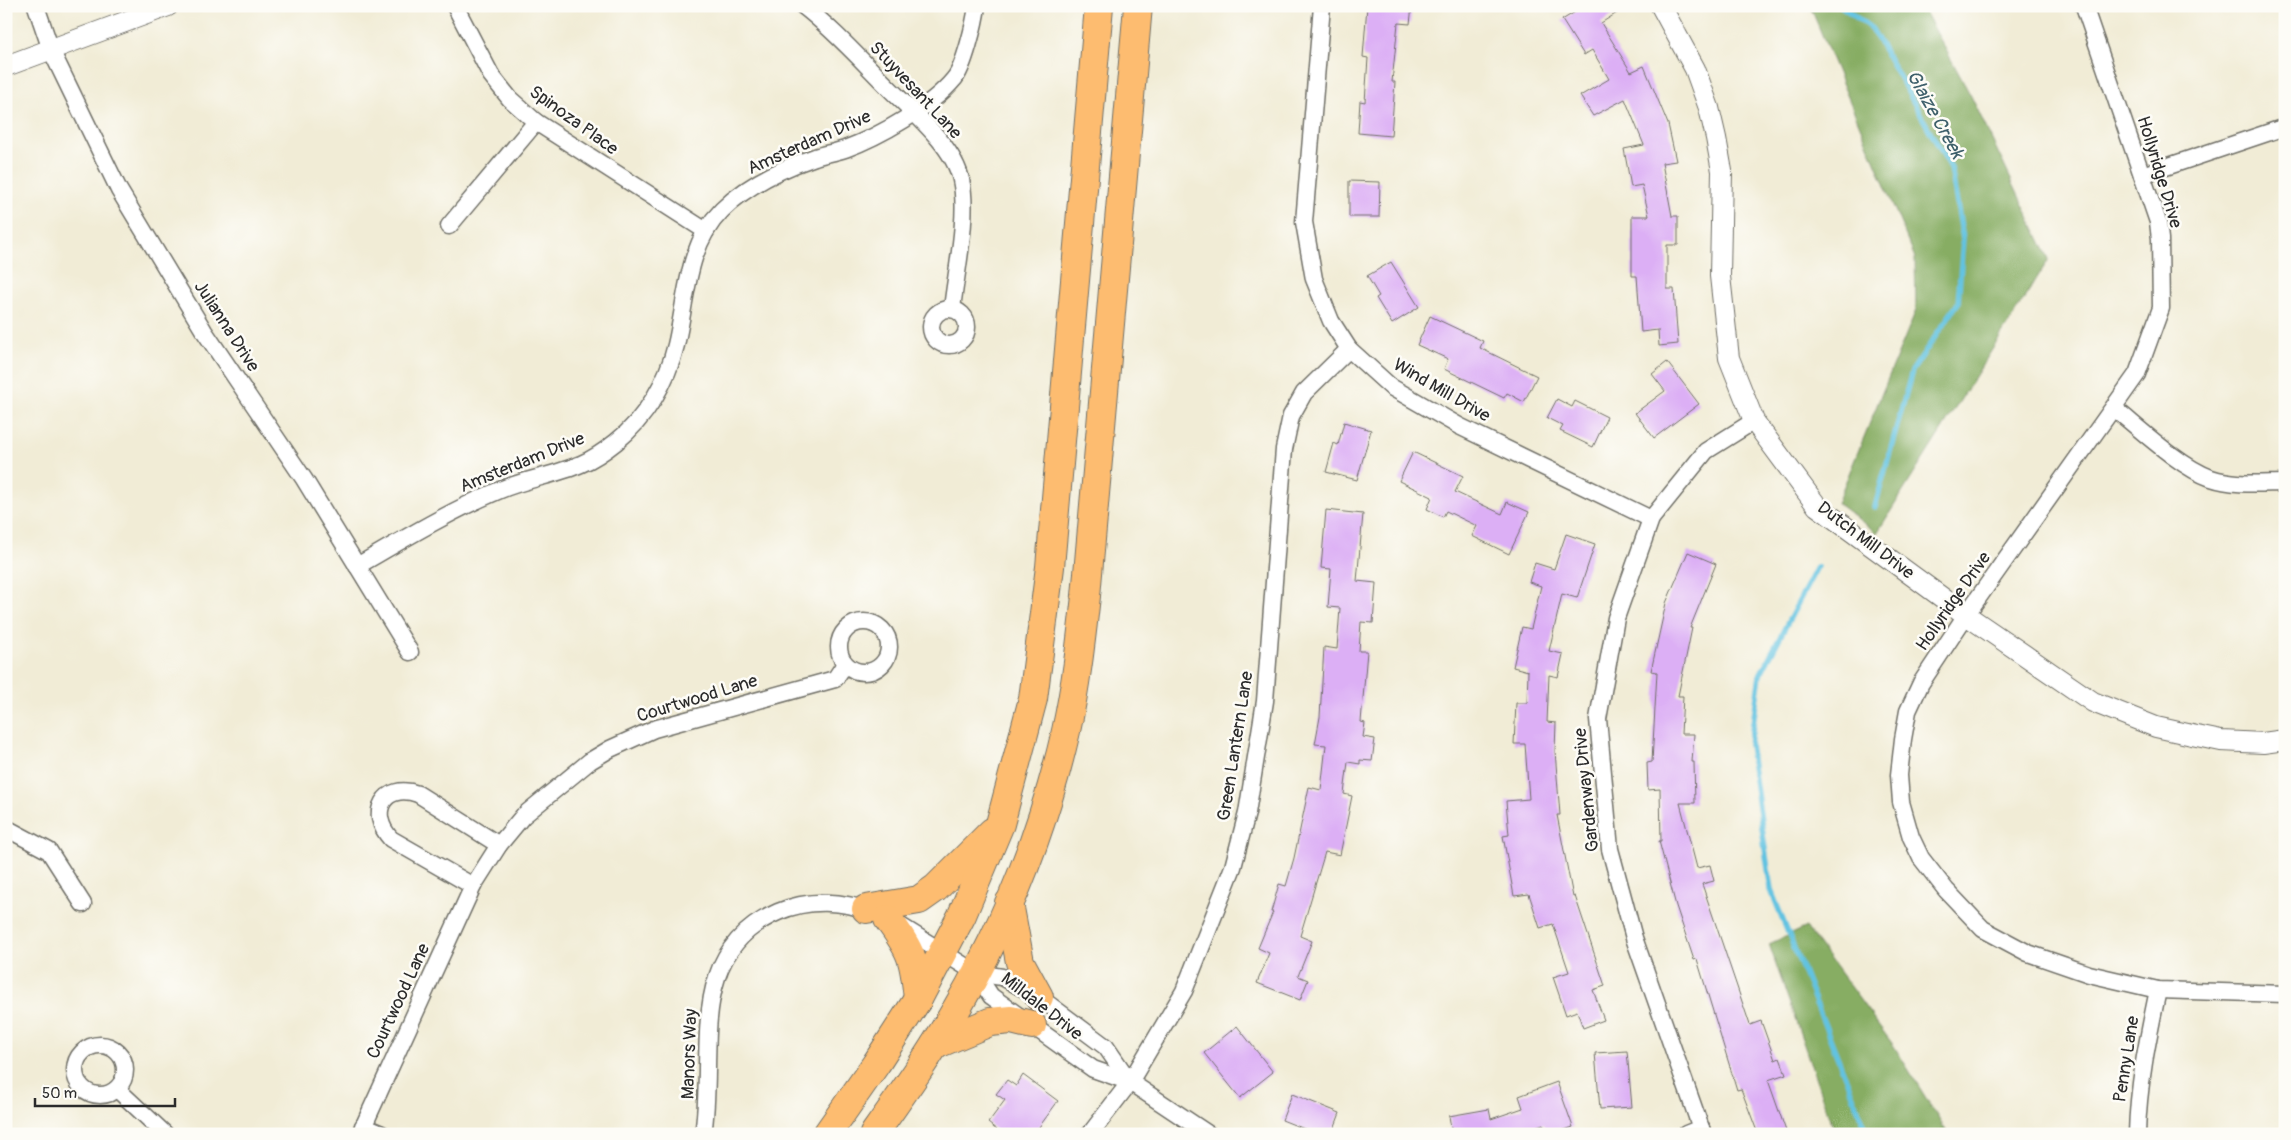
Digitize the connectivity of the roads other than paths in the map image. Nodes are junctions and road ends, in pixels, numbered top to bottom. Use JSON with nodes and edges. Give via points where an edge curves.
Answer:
{"nodes":[{"id":1,"x":36,"y":6,"type":"edge"},
{"id":2,"x":168,"y":6,"type":"edge"},
{"id":3,"x":455,"y":6,"type":"edge"},
{"id":4,"x":803,"y":6,"type":"edge"},
{"id":5,"x":977,"y":6,"type":"edge"},
{"id":6,"x":1099,"y":6,"type":"edge"},
{"id":7,"x":1138,"y":6,"type":"edge"},
{"id":8,"x":1322,"y":6,"type":"edge"},
{"id":9,"x":1661,"y":6,"type":"edge"},
{"id":10,"x":2084,"y":6,"type":"edge"},
{"id":11,"x":51,"y":50,"type":"junction"},
{"id":12,"x":6,"y":66,"type":"edge"},
{"id":13,"x":914,"y":113,"type":"junction"},
{"id":14,"x":536,"y":122,"type":"junction"},
{"id":15,"x":2285,"y":127,"type":"edge"},
{"id":16,"x":2142,"y":175,"type":"junction"},
{"id":17,"x":449,"y":226,"type":"dead end"},
{"id":18,"x":706,"y":231,"type":"junction"},
{"id":19,"x":952,"y":309,"type":"dead end"},
{"id":20,"x":1349,"y":349,"type":"junction"},
{"id":21,"x":2114,"y":408,"type":"junction"},
{"id":22,"x":1754,"y":421,"type":"junction"},
{"id":23,"x":2285,"y":483,"type":"edge"},
{"id":24,"x":1651,"y":519,"type":"junction"},
{"id":25,"x":357,"y":566,"type":"junction"},
{"id":26,"x":1966,"y":615,"type":"junction"},
{"id":27,"x":410,"y":652,"type":"dead end"},
{"id":28,"x":845,"y":664,"type":"dead end"},
{"id":29,"x":2285,"y":740,"type":"edge"},
{"id":30,"x":1000,"y":824,"type":"junction"},
{"id":31,"x":6,"y":828,"type":"edge"},
{"id":32,"x":498,"y":844,"type":"junction"},
{"id":33,"x":473,"y":886,"type":"junction"},
{"id":34,"x":1010,"y":903,"type":"junction"},
{"id":35,"x":83,"y":904,"type":"dead end"},
{"id":36,"x":877,"y":914,"type":"junction"},
{"id":37,"x":944,"y":952,"type":"junction"},
{"id":38,"x":976,"y":973,"type":"junction"},
{"id":39,"x":2158,"y":990,"type":"junction"},
{"id":40,"x":2285,"y":994,"type":"edge"},
{"id":41,"x":1039,"y":997,"type":"junction"},
{"id":42,"x":918,"y":999,"type":"junction"},
{"id":43,"x":1032,"y":1025,"type":"junction"},
{"id":44,"x":935,"y":1045,"type":"junction"},
{"id":45,"x":1130,"y":1082,"type":"junction"},
{"id":46,"x":117,"y":1089,"type":"dead end"},
{"id":47,"x":361,"y":1130,"type":"edge"},
{"id":48,"x":1696,"y":1132,"type":"edge"},
{"id":49,"x":165,"y":1134,"type":"edge"},
{"id":50,"x":382,"y":1134,"type":"edge"},
{"id":51,"x":703,"y":1134,"type":"edge"},
{"id":52,"x":827,"y":1134,"type":"edge"},
{"id":53,"x":874,"y":1134,"type":"edge"},
{"id":54,"x":1090,"y":1134,"type":"edge"},
{"id":55,"x":1208,"y":1134,"type":"edge"},
{"id":56,"x":2137,"y":1134,"type":"edge"}],
"edges":[{"from":1,"to":11,"type":"street","name":"Julianna Drive"},
{"from":2,"to":11,"type":"street"},
{"from":3,"to":14,"type":"street","name":"Spinoza Place","via":[[491,75],[510,99]]},
{"from":4,"to":13,"type":"street","name":"Stuyvesant Lane"},
{"from":5,"to":13,"type":"street","name":"Amsterdam Drive","via":[[975,26],[956,78]]},
{"from":6,"to":30,"type":"highway","via":[[1043,631],[1033,699]]},
{"from":7,"to":34,"type":"highway","via":[[1079,663],[1066,731],[1048,797]]},
{"from":8,"to":20,"type":"street","name":"Wind Mill Drive","via":[[1304,222],[1314,279],[1331,321]]},
{"from":9,"to":22,"type":"street","name":"Dutch Mill Drive","via":[[1695,69],[1716,138],[1722,171],[1720,276],[1729,358]]},
{"from":10,"to":16,"type":"street","name":"Hollyridge Drive"},
{"from":11,"to":12,"type":"street"},
{"from":11,"to":25,"type":"street","name":"Julianna Drive","via":[[119,190],[204,331],[304,479]]},
{"from":13,"to":18,"type":"street","name":"Amsterdam Drive","via":[[854,145],[775,174],[722,211]]},
{"from":13,"to":19,"type":"street","name":"Stuyvesant Lane","via":[[953,160],[961,179],[962,222]]},
{"from":14,"to":17,"type":"street"},
{"from":14,"to":18,"type":"street","name":"Spinoza Place"},
{"from":15,"to":16,"type":"street"},
{"from":16,"to":21,"type":"street","name":"Hollyridge Drive","via":[[2158,222],[2160,308],[2137,374]]},
{"from":18,"to":25,"type":"street","name":"Amsterdam Drive","via":[[689,271],[676,346],[662,383],[641,419],[615,442],[582,464],[501,489],[451,512]]},
{"from":20,"to":24,"type":"street","name":"Wind Mill Drive","via":[[1391,387],[1459,426]]},
{"from":20,"to":45,"type":"street","name":"Green Lantern Lane","via":[[1304,393],[1291,416],[1284,448],[1265,701],[1247,813],[1233,867],[1184,991]]},
{"from":21,"to":23,"type":"street","via":[[2191,468],[2211,478],[2237,483]]},
{"from":21,"to":26,"type":"street","name":"Hollyridge Drive"},
{"from":22,"to":24,"type":"street","name":"Gardenway Drive","via":[[1706,451]]},
{"from":22,"to":26,"type":"street","name":"Dutch Mill Drive","via":[[1818,506]]},
{"from":24,"to":48,"type":"street","name":"Gardenway Drive","via":[[1616,618],[1598,719],[1600,756],[1612,858]]},
{"from":25,"to":27,"type":"street","name":"Julianna Drive"},
{"from":26,"to":29,"type":"street","name":"Dutch Mill Drive","via":[[2094,702],[2156,727],[2221,740],[2263,743]]},
{"from":26,"to":39,"type":"street","name":"Hollyridge Drive","via":[[1921,683],[1908,711],[1899,775],[1901,802],[1921,858],[1983,930],[2028,953],[2089,974]]},
{"from":28,"to":32,"type":"street","name":"Courtwood Lane","via":[[835,679],[654,729],[610,749],[590,761],[523,816]]},
{"from":30,"to":36,"type":"highway","via":[[936,888],[919,900]]},
{"from":30,"to":37,"type":"highway"},
{"from":31,"to":35,"type":"street","via":[[49,851]]},
{"from":32,"to":33,"type":"street","name":"Courtwood Lane"},
{"from":32,"to":33,"type":"street","via":[[418,794],[400,791],[382,803],[379,820],[391,839]]},
{"from":33,"to":47,"type":"street","name":"Courtwood Lane"},
{"from":34,"to":38,"type":"highway"},
{"from":34,"to":41,"type":"highway","via":[[1020,962]]},
{"from":36,"to":37,"type":"street","name":"Manors Way"},
{"from":36,"to":42,"type":"highway","via":[[913,958]]},
{"from":36,"to":51,"type":"street","name":"Manors Way","via":[[844,904],[816,903],[791,907],[742,934],[719,968],[709,1009]]},
{"from":37,"to":38,"type":"street","name":"Manors Way"},
{"from":37,"to":42,"type":"highway"},
{"from":38,"to":41,"type":"street","name":"Milldale Drive","via":[[1002,976]]},
{"from":38,"to":43,"type":"street","name":"Milldale Drive","via":[[991,996]]},
{"from":38,"to":44,"type":"highway"},
{"from":39,"to":40,"type":"street","name":"Hollyridge Drive"},
{"from":39,"to":56,"type":"street","name":"Penny Lane","via":[[2138,1105]]},
{"from":41,"to":45,"type":"street","name":"Milldale Drive","via":[[1106,1046]]},
{"from":42,"to":52,"type":"highway"},
{"from":43,"to":44,"type":"highway","via":[[1011,1020],[990,1022]]},
{"from":43,"to":45,"type":"street","name":"Milldale Drive","via":[[1093,1069]]},
{"from":44,"to":53,"type":"highway"},
{"from":45,"to":54,"type":"street","name":"Green Lantern Lane"},
{"from":45,"to":55,"type":"street","name":"Milldale Drive"},
{"from":46,"to":49,"type":"street"},
{"from":47,"to":50,"type":"street"}]}
